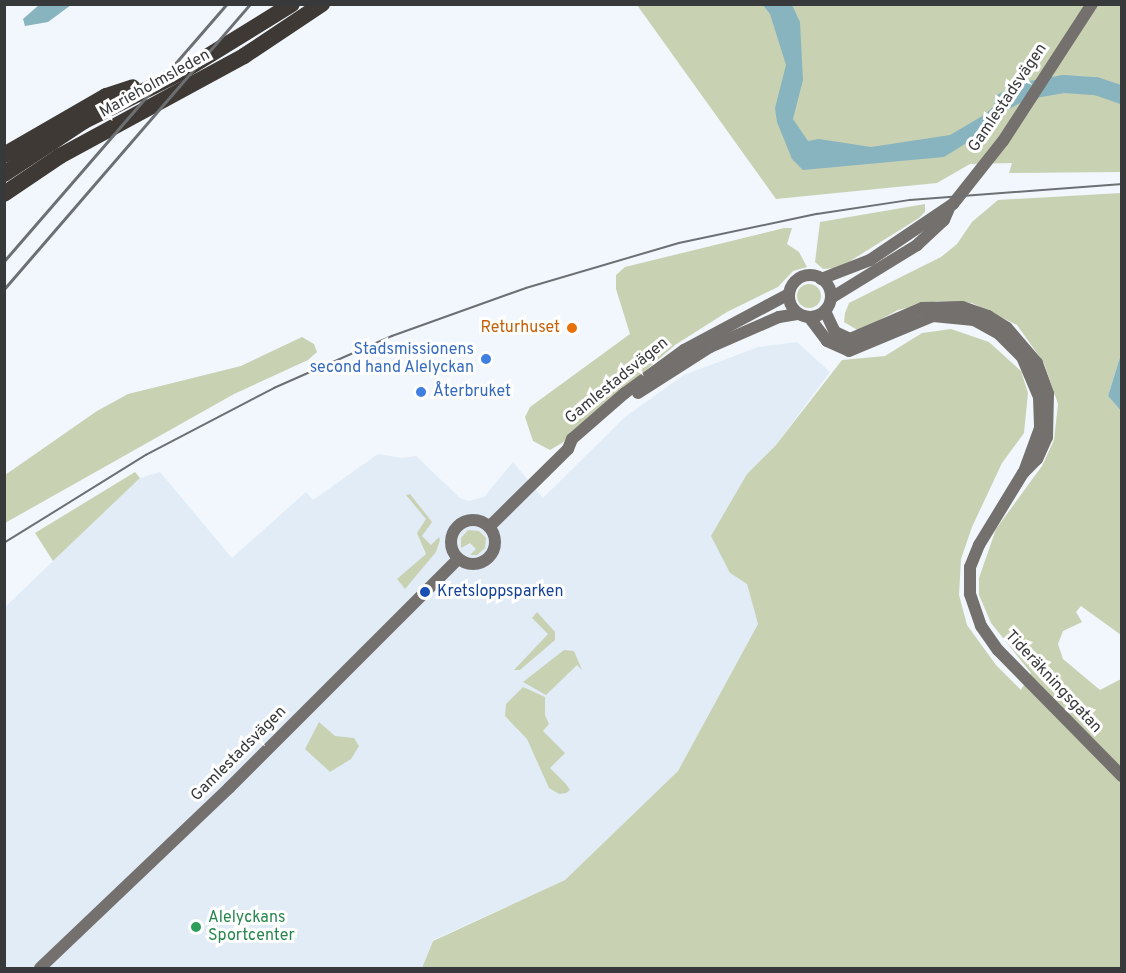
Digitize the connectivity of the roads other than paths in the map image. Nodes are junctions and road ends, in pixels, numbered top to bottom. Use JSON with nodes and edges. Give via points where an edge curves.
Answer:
{"nodes":[{"id":1,"x":292,"y":4,"type":"edge"},
{"id":2,"x":322,"y":4,"type":"edge"},
{"id":3,"x":1092,"y":4,"type":"edge"},
{"id":4,"x":182,"y":72,"type":"junction"},
{"id":5,"x":4,"y":155,"type":"edge"},
{"id":6,"x":4,"y":174,"type":"edge"},
{"id":7,"x":4,"y":194,"type":"edge"},
{"id":8,"x":949,"y":208,"type":"junction"},
{"id":9,"x":821,"y":279,"type":"junction"},
{"id":10,"x":789,"y":294,"type":"junction"},
{"id":11,"x":831,"y":298,"type":"junction"},
{"id":12,"x":825,"y":311,"type":"junction"},
{"id":13,"x":804,"y":316,"type":"junction"},
{"id":14,"x":568,"y":449,"type":"junction"},
{"id":15,"x":1023,"y":473,"type":"junction"},
{"id":16,"x":489,"y":526,"type":"junction"},
{"id":17,"x":458,"y":559,"type":"junction"},
{"id":18,"x":1122,"y":776,"type":"edge"},
{"id":19,"x":40,"y":969,"type":"edge"}],
"edges":[{"from":1,"to":4,"type":"highway","name":"Marieholmsleden"},
{"from":2,"to":7,"type":"highway","name":"Marieholmsleden","via":[[244,56],[60,156]]},
{"from":3,"to":8,"type":"street","name":"Gamlestadsvägen","via":[[1022,110]]},
{"from":4,"to":5,"type":"highway","via":[[106,96]]},
{"from":4,"to":6,"type":"highway","name":"Marieholmsleden","via":[[84,121]]},
{"from":8,"to":9,"type":"street","name":"Gamlestadsvägen","via":[[870,260]]},
{"from":8,"to":11,"type":"street","name":"Gamlestadsvägen","via":[[944,220],[917,245]]},
{"from":9,"to":10,"type":"street","name":"Gamlestadsvägen","via":[[801,277]]},
{"from":9,"to":11,"type":"street"},
{"from":10,"to":13,"type":"street","via":[[792,307]]},
{"from":10,"to":14,"type":"street","name":"Gamlestadsvägen","via":[[668,360],[572,439]]},
{"from":11,"to":12,"type":"street"},
{"from":12,"to":13,"type":"street","name":"Gamlestadsvägen"},
{"from":12,"to":15,"type":"street","name":"Tideräkningsgatan","via":[[835,332],[850,339],[914,311],[945,306],[978,312],[1007,328],[1037,363],[1048,394],[1047,437],[1034,464]]},
{"from":13,"to":14,"type":"street","name":"Gamlestadsvägen","via":[[759,325],[685,360]]},
{"from":13,"to":15,"type":"street","name":"Tideräkningsgatan","via":[[827,341],[849,351],[933,316],[974,320],[999,334],[1022,357],[1039,397],[1040,428]]},
{"from":14,"to":16,"type":"street","name":"Gamlestadsvägen"},
{"from":15,"to":18,"type":"street","name":"Tideräkningsgatan","via":[[974,556],[968,579],[975,611],[998,650]]},
{"from":16,"to":17,"type":"street","via":[[495,543],[489,557],[474,565]]},
{"from":16,"to":17,"type":"street","via":[[472,520],[456,527],[450,545]]},
{"from":17,"to":19,"type":"street","name":"Gamlestadsvägen","via":[[229,788]]}]}
